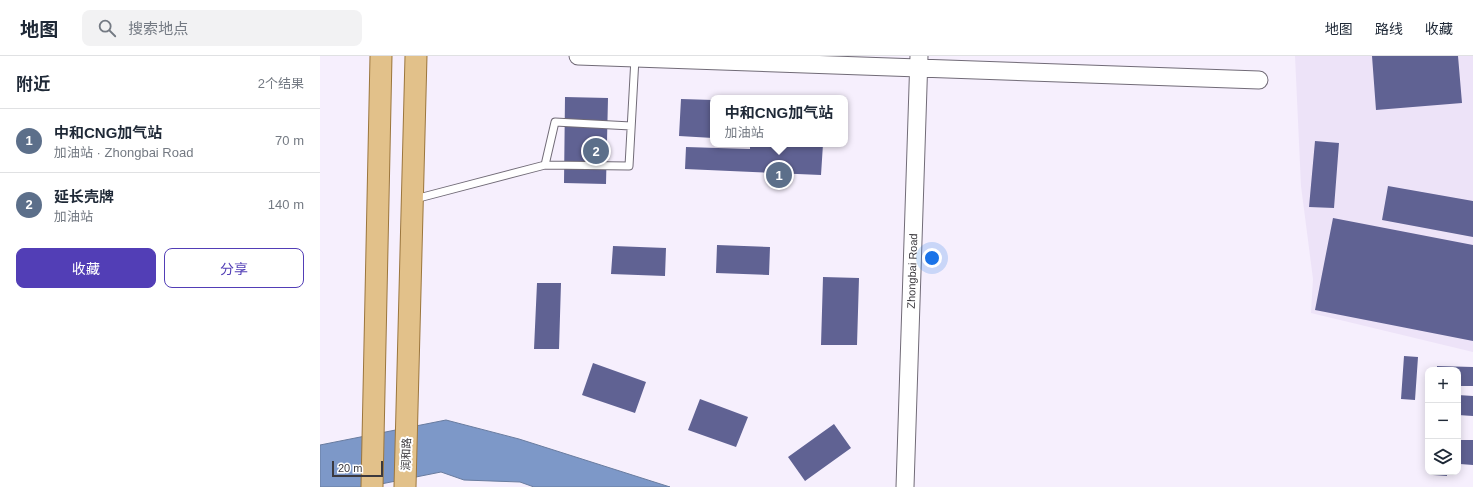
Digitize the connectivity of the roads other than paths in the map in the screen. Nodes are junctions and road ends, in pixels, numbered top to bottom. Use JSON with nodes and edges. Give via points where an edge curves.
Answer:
{"nodes":[{"id":1,"x":381,"y":56,"type":"edge"},
{"id":2,"x":416,"y":56,"type":"edge"},
{"id":3,"x":578,"y":56,"type":"edge"},
{"id":4,"x":635,"y":58,"type":"junction"},
{"id":5,"x":919,"y":62,"type":"edge"},
{"id":6,"x":1259,"y":80,"type":"dead end"},
{"id":7,"x":631,"y":126,"type":"junction"},
{"id":8,"x":545,"y":165,"type":"junction"},
{"id":9,"x":413,"y":199,"type":"junction"},
{"id":10,"x":372,"y":487,"type":"edge"},
{"id":11,"x":405,"y":487,"type":"edge"},
{"id":12,"x":905,"y":487,"type":"edge"}],
"edges":[{"from":1,"to":10,"type":"main road"},
{"from":2,"to":9,"type":"main road","name":"润和路"},
{"from":3,"to":4,"type":"street"},
{"from":4,"to":5,"type":"street"},
{"from":4,"to":7,"type":"lane"},
{"from":5,"to":6,"type":"street"},
{"from":5,"to":12,"type":"street","name":"Zhongbai Road"},
{"from":7,"to":8,"type":"lane","via":[[555,122]]},
{"from":7,"to":8,"type":"lane","via":[[629,166]]},
{"from":8,"to":9,"type":"lane"},
{"from":9,"to":11,"type":"main road","name":"润和路"}]}
